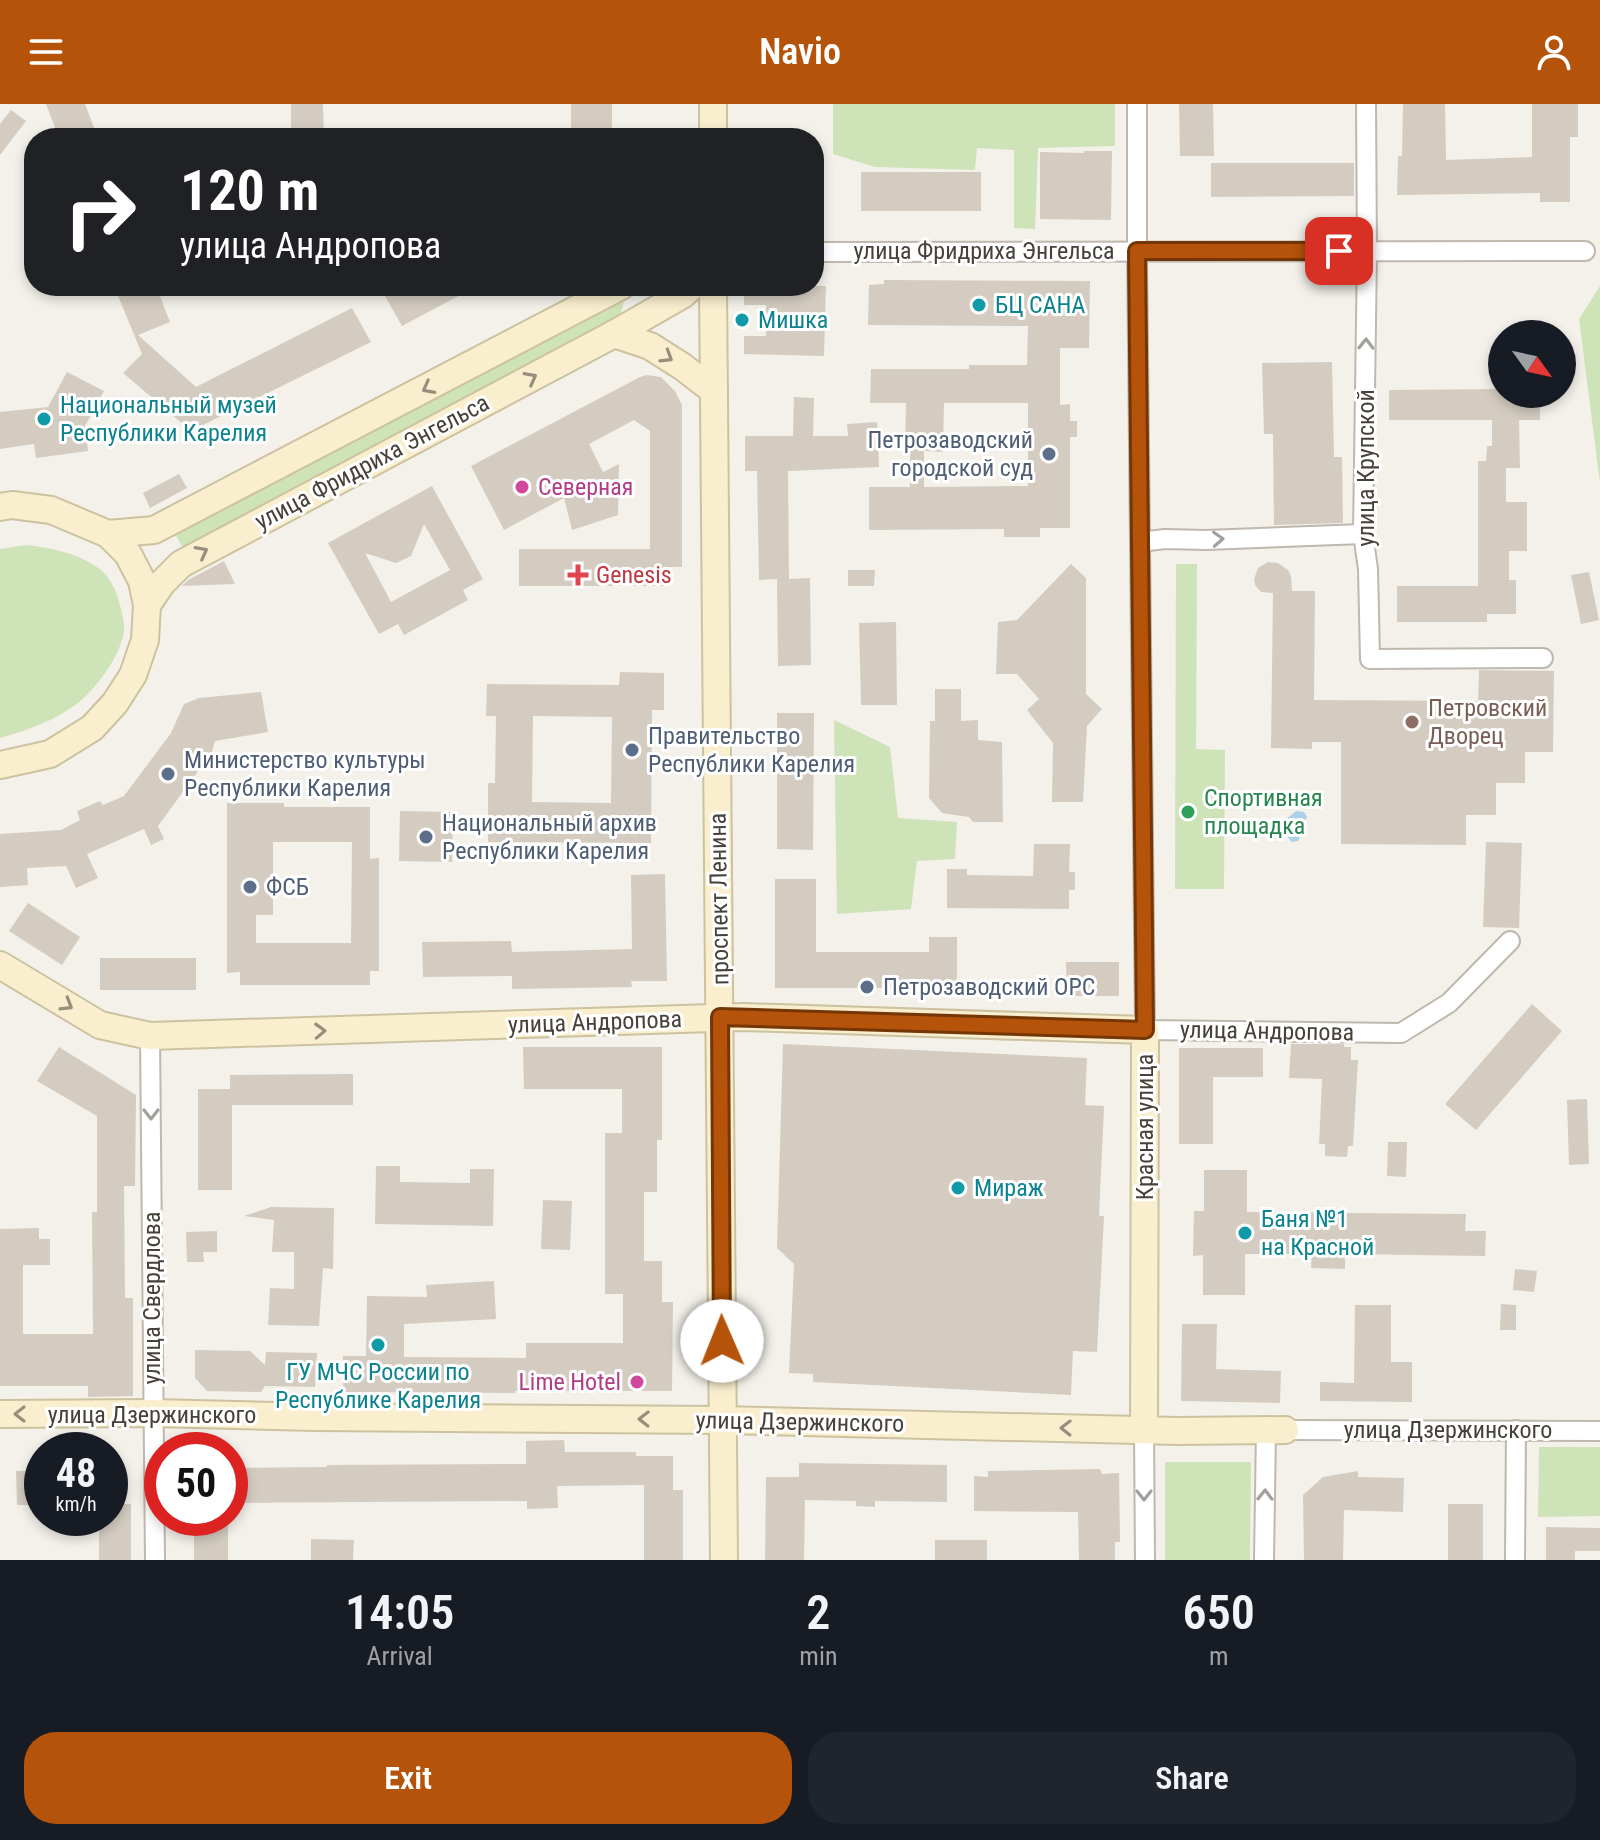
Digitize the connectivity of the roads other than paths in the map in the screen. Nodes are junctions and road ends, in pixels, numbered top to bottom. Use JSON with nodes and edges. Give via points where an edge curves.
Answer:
{"nodes":[{"id":1,"x":713,"y":104,"type":"edge"},
{"id":2,"x":1137,"y":104,"type":"edge"},
{"id":3,"x":1366,"y":104,"type":"edge"},
{"id":4,"x":713,"y":128,"type":"edge"},
{"id":5,"x":1137,"y":251,"type":"junction"},
{"id":6,"x":1367,"y":251,"type":"junction"},
{"id":7,"x":1585,"y":251,"type":"dead end"},
{"id":8,"x":824,"y":252,"type":"edge"},
{"id":9,"x":602,"y":296,"type":"edge"},
{"id":10,"x":639,"y":296,"type":"edge"},
{"id":11,"x":680,"y":296,"type":"edge"},
{"id":12,"x":713,"y":296,"type":"edge"},
{"id":13,"x":642,"y":319,"type":"junction"},
{"id":14,"x":614,"y":334,"type":"junction"},
{"id":15,"x":714,"y":391,"type":"junction"},
{"id":16,"x":0,"y":507,"type":"edge"},
{"id":17,"x":108,"y":534,"type":"junction"},
{"id":18,"x":1363,"y":534,"type":"junction"},
{"id":19,"x":1140,"y":542,"type":"junction"},
{"id":20,"x":147,"y":605,"type":"junction"},
{"id":21,"x":1543,"y":658,"type":"dead end"},
{"id":22,"x":0,"y":765,"type":"edge"},
{"id":23,"x":1510,"y":941,"type":"dead end"},
{"id":24,"x":0,"y":965,"type":"edge"},
{"id":25,"x":720,"y":1017,"type":"junction"},
{"id":26,"x":1145,"y":1030,"type":"junction"},
{"id":27,"x":150,"y":1036,"type":"junction"},
{"id":28,"x":153,"y":1413,"type":"junction"},
{"id":29,"x":0,"y":1414,"type":"edge"},
{"id":30,"x":722,"y":1420,"type":"junction"},
{"id":31,"x":1144,"y":1430,"type":"junction"},
{"id":32,"x":1275,"y":1430,"type":"junction"},
{"id":33,"x":1516,"y":1430,"type":"junction"},
{"id":34,"x":1600,"y":1431,"type":"edge"},
{"id":35,"x":155,"y":1560,"type":"edge"},
{"id":36,"x":724,"y":1560,"type":"edge"},
{"id":37,"x":1145,"y":1560,"type":"edge"},
{"id":38,"x":1264,"y":1560,"type":"edge"},
{"id":39,"x":1515,"y":1560,"type":"edge"}],
"edges":[{"from":1,"to":4,"type":"main road"},
{"from":2,"to":5,"type":"street","name":"Красная улица"},
{"from":3,"to":6,"type":"street","name":"улица Крупской"},
{"from":5,"to":6,"type":"street","name":"улица Фридриха Энгельса"},
{"from":5,"to":8,"type":"street","name":"улица Фридриха Энгельса"},
{"from":5,"to":19,"type":"street","name":"Красная улица"},
{"from":6,"to":7,"type":"street","name":"улица Фридриха Энгельса"},
{"from":18,"to":6,"type":"street","name":"улица Крупской","one_way":true},
{"from":9,"to":17,"type":"main road","name":"улица Фридриха Энгельса","one_way":true,"via":[[154,530]]},
{"from":10,"to":13,"type":"main road"},
{"from":11,"to":13,"type":"main road","name":"улица Фридриха Энгельса"},
{"from":12,"to":15,"type":"main road","name":"проспект Ленина"},
{"from":13,"to":14,"type":"main road","name":"улица Фридриха Энгельса"},
{"from":14,"to":15,"type":"main road","one_way":true,"via":[[650,346]]},
{"from":20,"to":14,"type":"main road","name":"улица Фридриха Энгельса","one_way":true,"via":[[181,564]]},
{"from":15,"to":25,"type":"main road","name":"проспект Ленина"},
{"from":16,"to":17,"type":"main road","via":[[51,510]]},
{"from":17,"to":20,"type":"main road","via":[[128,554]]},
{"from":19,"to":18,"type":"street","one_way":true},
{"from":18,"to":21,"type":"street","name":"улица Крупской","via":[[1370,659]]},
{"from":19,"to":26,"type":"street","name":"Красная улица"},
{"from":20,"to":22,"type":"main road","via":[[145,640],[133,675],[115,703],[92,728],[50,754]]},
{"from":23,"to":26,"type":"street","name":"улица Андропова","via":[[1449,1003],[1401,1033]]},
{"from":24,"to":27,"type":"main road","name":"улица Андропова","one_way":true,"via":[[100,1025]]},
{"from":25,"to":26,"type":"main road","name":"улица Андропова"},
{"from":27,"to":25,"type":"main road","name":"улица Андропова","one_way":true},
{"from":25,"to":30,"type":"main road","name":"проспект Ленина"},
{"from":26,"to":31,"type":"main road","name":"Красная улица"},
{"from":27,"to":28,"type":"street","name":"улица Свердлова","one_way":true},
{"from":28,"to":29,"type":"main road","name":"улица Дзержинского","one_way":true},
{"from":30,"to":28,"type":"main road","name":"улица Дзержинского","one_way":true},
{"from":28,"to":35,"type":"street","name":"улица Свердлова"},
{"from":31,"to":30,"type":"main road","name":"улица Дзержинского","one_way":true},
{"from":30,"to":36,"type":"main road","name":"проспект Ленина"},
{"from":31,"to":32,"type":"main road","name":"улица Дзержинского"},
{"from":31,"to":37,"type":"street","one_way":true},
{"from":32,"to":33,"type":"street","name":"улица Дзержинского"},
{"from":38,"to":32,"type":"street","one_way":true},
{"from":33,"to":34,"type":"street","name":"улица Дзержинского"},
{"from":33,"to":39,"type":"street"}]}
